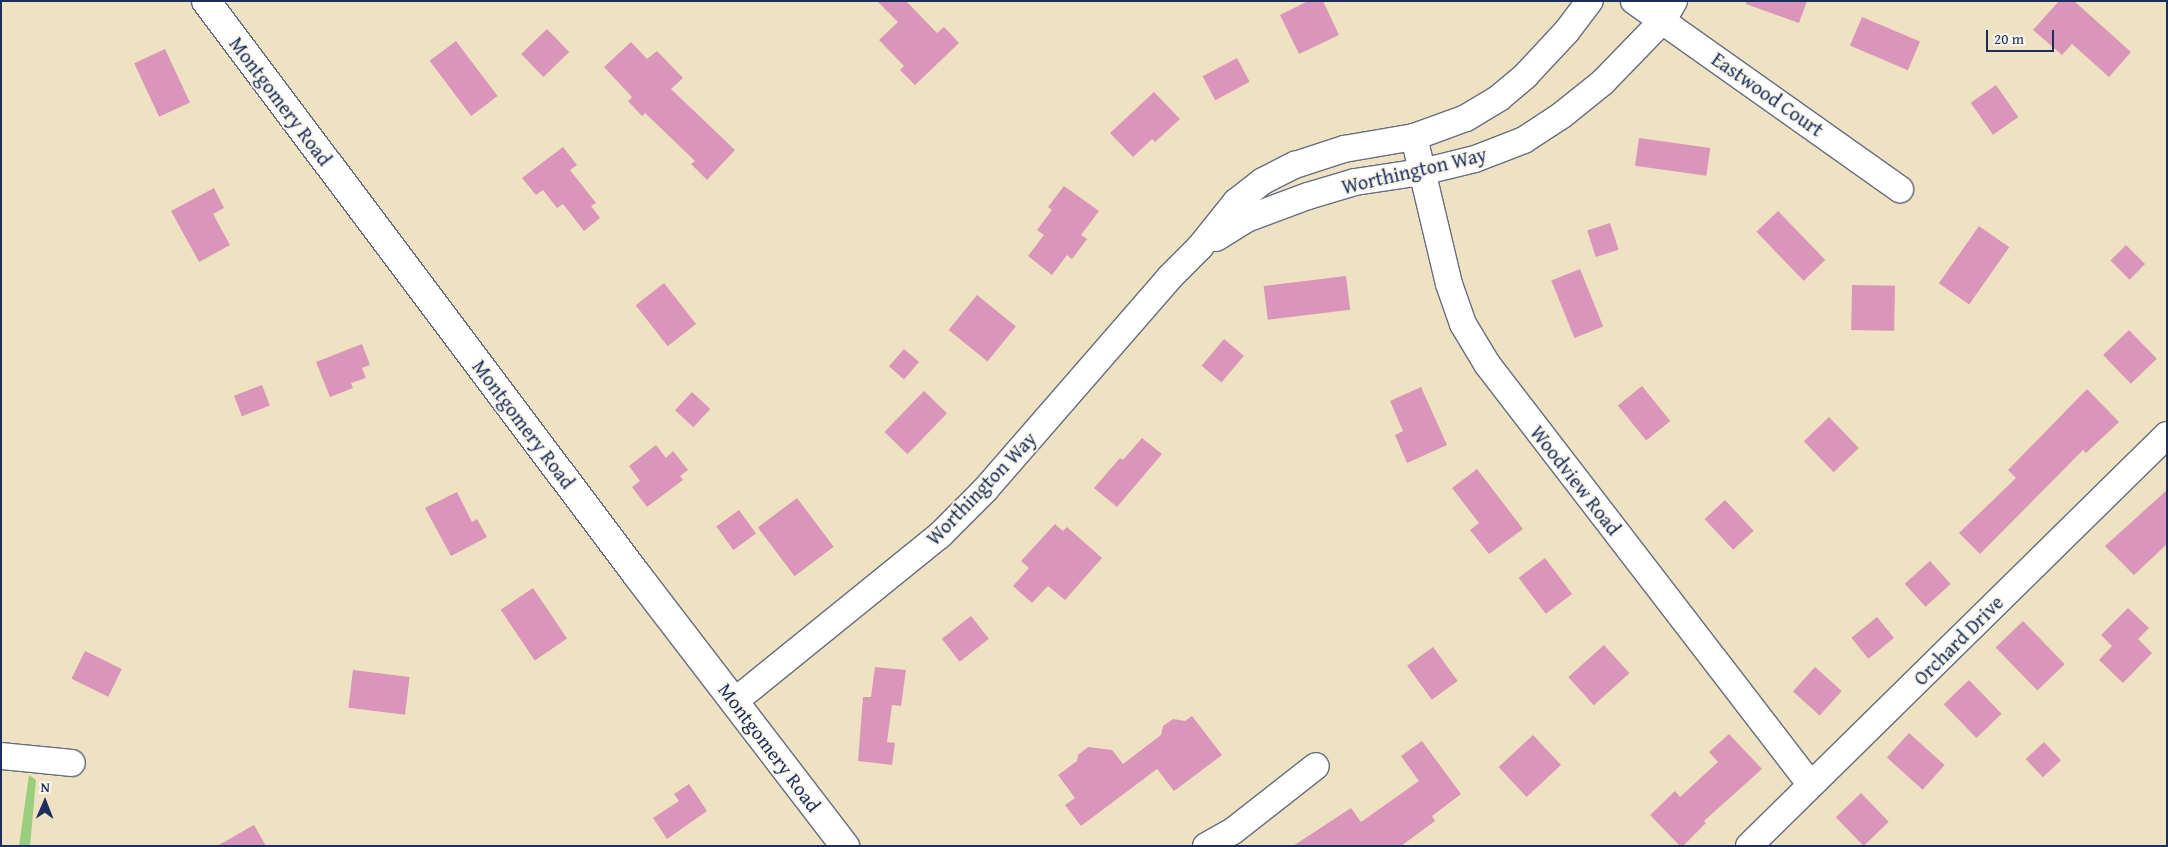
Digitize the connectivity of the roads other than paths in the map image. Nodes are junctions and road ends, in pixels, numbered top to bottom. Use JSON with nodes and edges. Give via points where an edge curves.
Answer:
{"nodes":[{"id":1,"x":206,"y":1,"type":"edge"},
{"id":2,"x":1590,"y":1,"type":"edge"},
{"id":3,"x":1634,"y":1,"type":"edge"},
{"id":4,"x":1668,"y":11,"type":"edge"},
{"id":5,"x":1414,"y":137,"type":"junction"},
{"id":6,"x":1422,"y":172,"type":"junction"},
{"id":7,"x":1900,"y":189,"type":"dead end"},
{"id":8,"x":1200,"y":247,"type":"junction"},
{"id":9,"x":2167,"y":435,"type":"edge"},
{"id":10,"x":735,"y":702,"type":"junction"},
{"id":11,"x":1,"y":756,"type":"edge"},
{"id":12,"x":72,"y":763,"type":"dead end"},
{"id":13,"x":1316,"y":766,"type":"dead end"},
{"id":14,"x":1811,"y":786,"type":"junction"},
{"id":15,"x":845,"y":846,"type":"edge"},
{"id":16,"x":1206,"y":846,"type":"edge"},
{"id":17,"x":1749,"y":846,"type":"edge"}],
"edges":[{"from":1,"to":10,"type":"main road","name":"Montgomery Road"},
{"from":2,"to":5,"type":"street","name":"Worthington Way","via":[[1567,31],[1499,98],[1466,118]]},
{"from":3,"to":4,"type":"street","name":"Eastwood Court"},
{"from":4,"to":6,"type":"street","name":"Worthington Way","via":[[1603,82],[1524,140],[1475,159]]},
{"from":4,"to":7,"type":"street","name":"Eastwood Court"},
{"from":5,"to":6,"type":"street","name":"Woodview Road"},
{"from":5,"to":8,"type":"street","name":"Worthington Way","via":[[1344,149],[1295,165],[1263,181],[1236,202]]},
{"from":6,"to":8,"type":"street","name":"Worthington Way","via":[[1355,182],[1270,208]]},
{"from":6,"to":14,"type":"street","name":"Woodview Road","via":[[1449,284],[1463,324],[1487,364]]},
{"from":8,"to":10,"type":"street","name":"Worthington Way","via":[[1170,277],[985,490],[940,535]]},
{"from":9,"to":14,"type":"street","name":"Orchard Drive"},
{"from":10,"to":15,"type":"main road","name":"Montgomery Road"},
{"from":11,"to":12,"type":"street"},
{"from":13,"to":16,"type":"street","via":[[1232,831]]},
{"from":14,"to":17,"type":"street","name":"Orchard Drive"}]}
